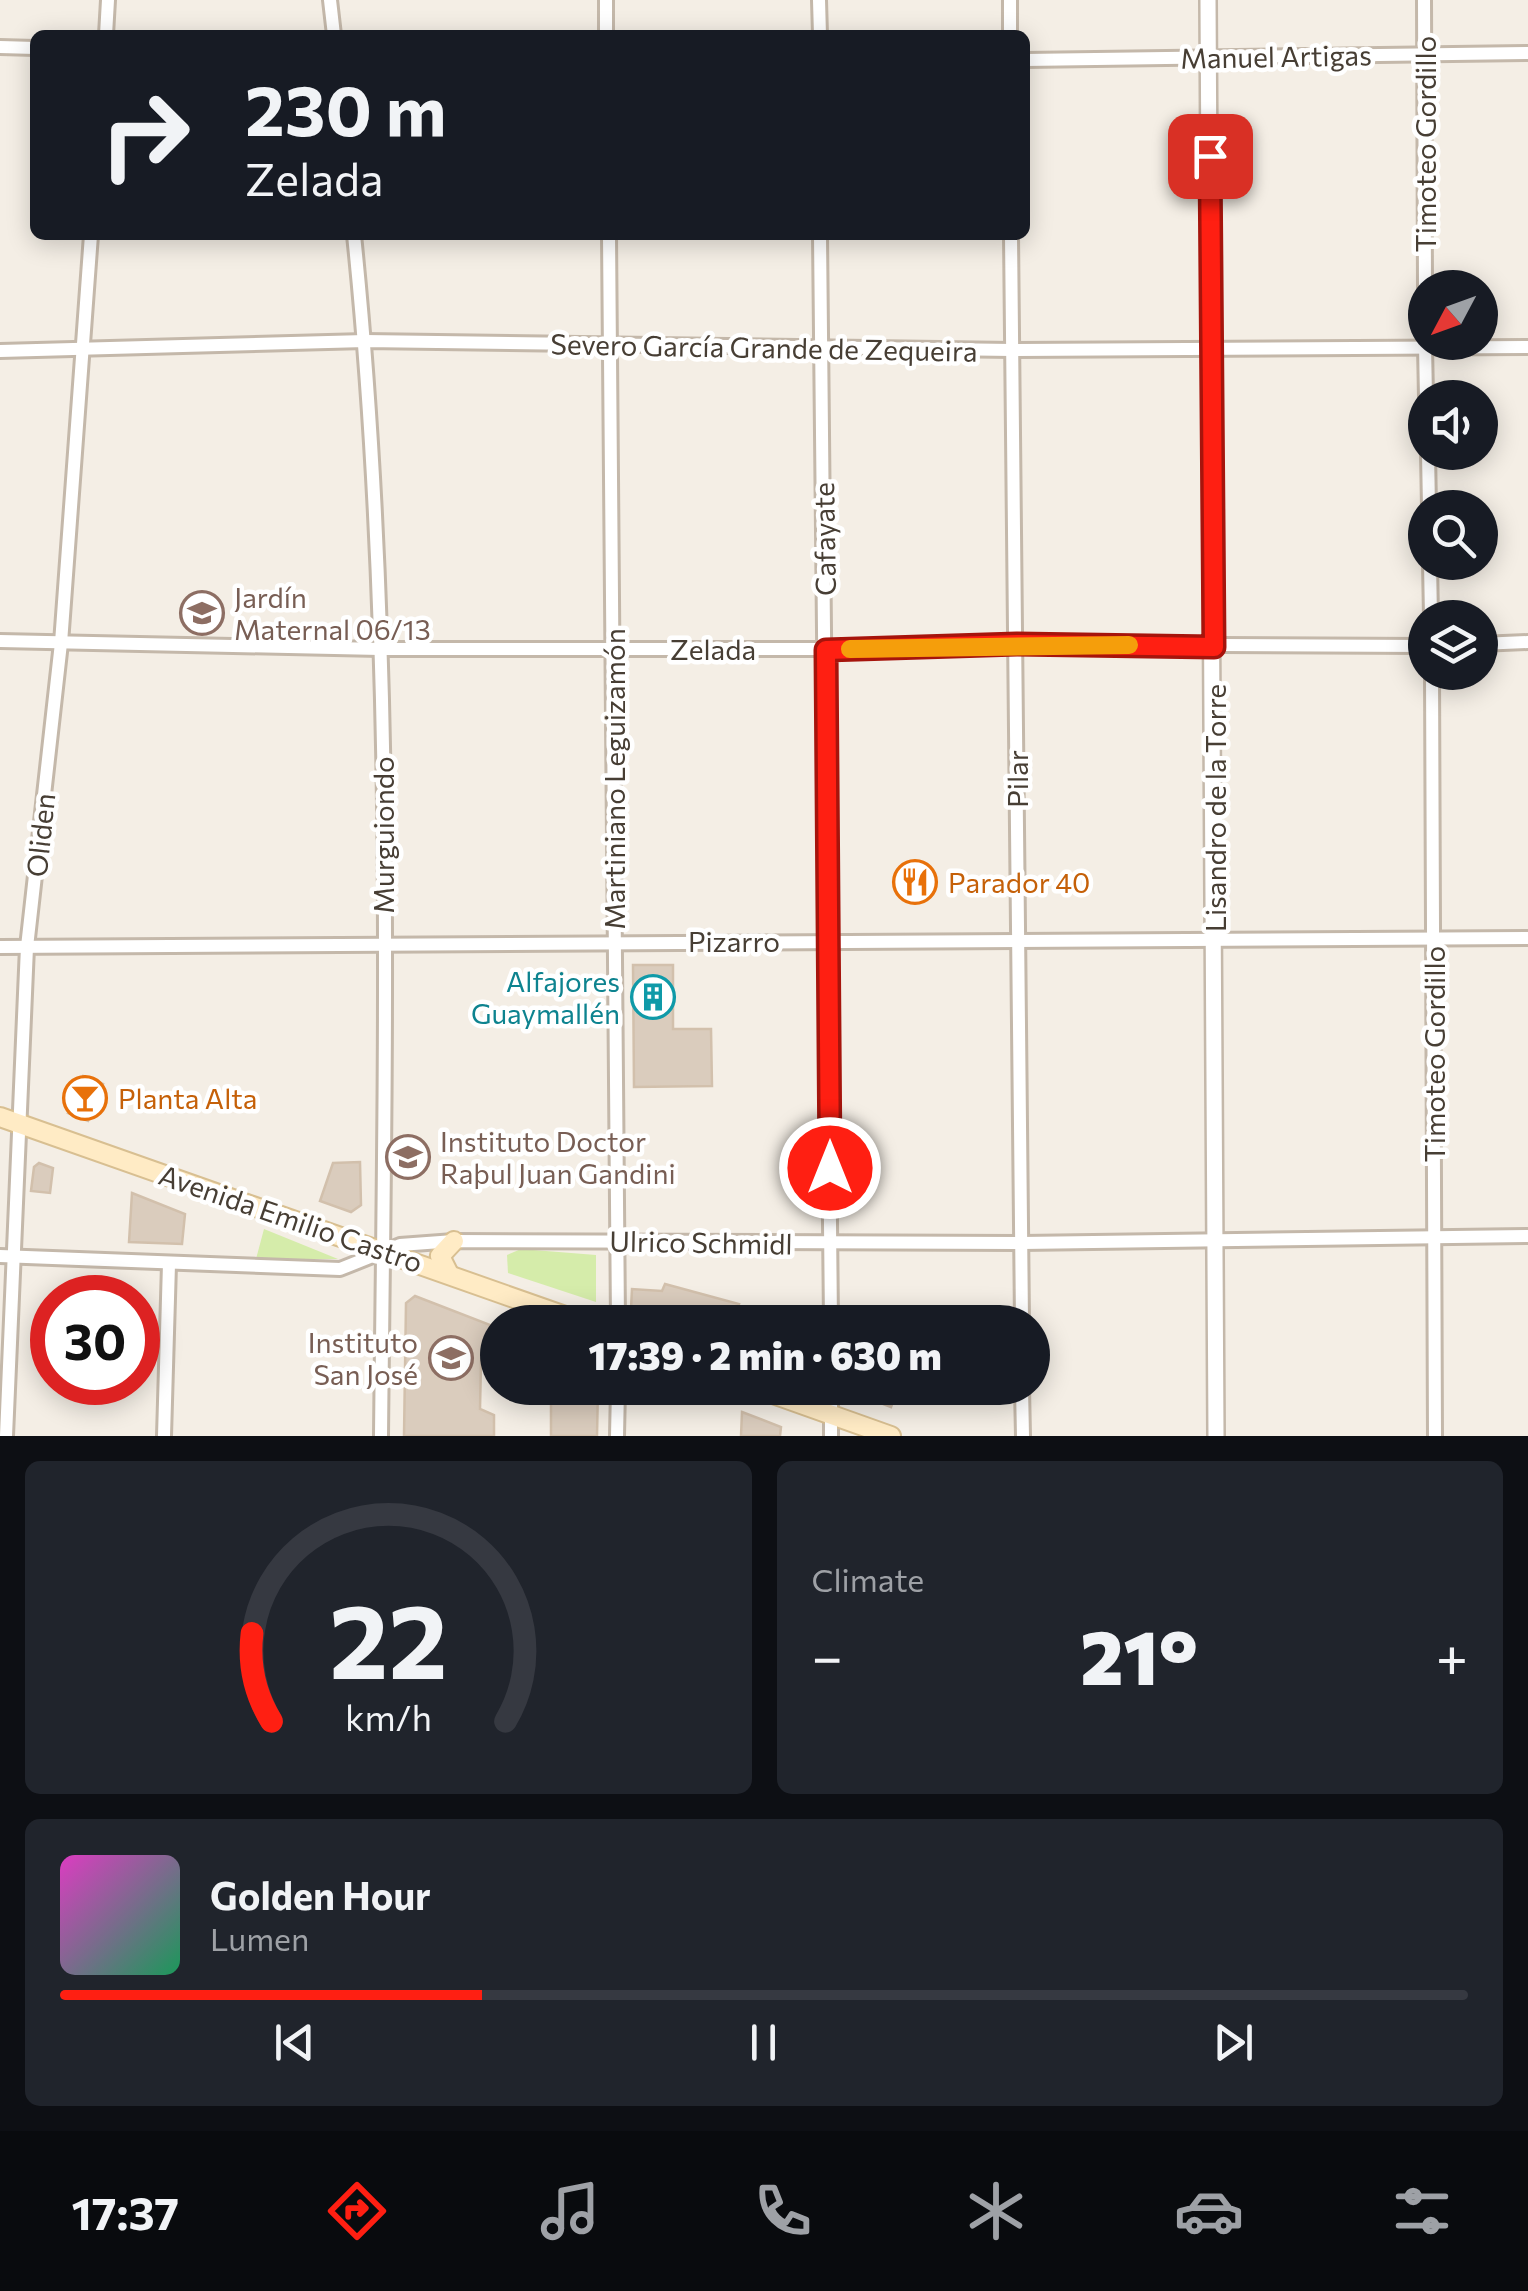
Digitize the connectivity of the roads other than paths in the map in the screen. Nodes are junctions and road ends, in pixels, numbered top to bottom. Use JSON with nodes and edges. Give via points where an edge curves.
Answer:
{"nodes":[{"id":1,"x":108,"y":0,"type":"edge"},
{"id":2,"x":330,"y":0,"type":"edge"},
{"id":3,"x":606,"y":0,"type":"edge"},
{"id":4,"x":820,"y":0,"type":"edge"},
{"id":5,"x":1010,"y":0,"type":"edge"},
{"id":6,"x":1208,"y":0,"type":"edge"},
{"id":7,"x":1424,"y":0,"type":"edge"},
{"id":8,"x":106,"y":30,"type":"edge"},
{"id":9,"x":333,"y":30,"type":"edge"},
{"id":10,"x":606,"y":30,"type":"edge"},
{"id":11,"x":820,"y":30,"type":"edge"},
{"id":12,"x":1010,"y":30,"type":"edge"},
{"id":13,"x":0,"y":47,"type":"edge"},
{"id":14,"x":30,"y":48,"type":"edge"},
{"id":15,"x":1528,"y":52,"type":"edge"},
{"id":16,"x":1424,"y":54,"type":"junction"},
{"id":17,"x":1208,"y":56,"type":"junction"},
{"id":18,"x":1030,"y":60,"type":"edge"},
{"id":19,"x":91,"y":240,"type":"edge"},
{"id":20,"x":355,"y":240,"type":"edge"},
{"id":21,"x":609,"y":240,"type":"edge"},
{"id":22,"x":820,"y":240,"type":"edge"},
{"id":23,"x":1012,"y":240,"type":"edge"},
{"id":24,"x":1425,"y":270,"type":"edge"},
{"id":25,"x":365,"y":341,"type":"junction"},
{"id":26,"x":610,"y":345,"type":"junction"},
{"id":27,"x":1408,"y":346,"type":"edge"},
{"id":28,"x":1498,"y":347,"type":"edge"},
{"id":29,"x":1528,"y":347,"type":"edge"},
{"id":30,"x":821,"y":348,"type":"junction"},
{"id":31,"x":1212,"y":348,"type":"junction"},
{"id":32,"x":1012,"y":350,"type":"junction"},
{"id":33,"x":0,"y":351,"type":"edge"},
{"id":34,"x":83,"y":351,"type":"junction"},
{"id":35,"x":0,"y":641,"type":"edge"},
{"id":36,"x":1528,"y":642,"type":"edge"},
{"id":37,"x":62,"y":643,"type":"junction"},
{"id":38,"x":1498,"y":643,"type":"edge"},
{"id":39,"x":1017,"y":644,"type":"junction"},
{"id":40,"x":1408,"y":646,"type":"edge"},
{"id":41,"x":1214,"y":647,"type":"junction"},
{"id":42,"x":380,"y":649,"type":"junction"},
{"id":43,"x":614,"y":649,"type":"junction"},
{"id":44,"x":826,"y":650,"type":"junction"},
{"id":45,"x":1432,"y":690,"type":"edge"},
{"id":46,"x":1435,"y":938,"type":"junction"},
{"id":47,"x":1528,"y":938,"type":"edge"},
{"id":48,"x":614,"y":941,"type":"junction"},
{"id":49,"x":830,"y":942,"type":"junction"},
{"id":50,"x":1215,"y":942,"type":"junction"},
{"id":51,"x":1017,"y":943,"type":"junction"},
{"id":52,"x":384,"y":945,"type":"junction"},
{"id":53,"x":0,"y":947,"type":"edge"},
{"id":54,"x":27,"y":947,"type":"junction"},
{"id":55,"x":8,"y":1120,"type":"edge"},
{"id":56,"x":1528,"y":1236,"type":"edge"},
{"id":57,"x":1434,"y":1238,"type":"junction"},
{"id":58,"x":1217,"y":1239,"type":"junction"},
{"id":59,"x":617,"y":1240,"type":"junction"},
{"id":60,"x":454,"y":1241,"type":"junction"},
{"id":61,"x":1022,"y":1243,"type":"junction"},
{"id":62,"x":831,"y":1244,"type":"junction"},
{"id":63,"x":383,"y":1250,"type":"junction"},
{"id":64,"x":6,"y":1256,"type":"edge"},
{"id":65,"x":169,"y":1264,"type":"junction"},
{"id":66,"x":450,"y":1274,"type":"junction"},
{"id":67,"x":535,"y":1305,"type":"edge"},
{"id":68,"x":618,"y":1305,"type":"edge"},
{"id":69,"x":831,"y":1305,"type":"edge"},
{"id":70,"x":1022,"y":1305,"type":"edge"},
{"id":71,"x":618,"y":1405,"type":"edge"},
{"id":72,"x":802,"y":1405,"type":"edge"},
{"id":73,"x":831,"y":1405,"type":"edge"},
{"id":74,"x":1022,"y":1405,"type":"edge"},
{"id":75,"x":831,"y":1416,"type":"junction"},
{"id":76,"x":6,"y":1436,"type":"edge"},
{"id":77,"x":164,"y":1436,"type":"edge"},
{"id":78,"x":381,"y":1436,"type":"edge"},
{"id":79,"x":617,"y":1436,"type":"edge"},
{"id":80,"x":830,"y":1436,"type":"edge"},
{"id":81,"x":891,"y":1436,"type":"edge"},
{"id":82,"x":1022,"y":1436,"type":"edge"},
{"id":83,"x":1216,"y":1436,"type":"edge"},
{"id":84,"x":1435,"y":1436,"type":"edge"}],
"edges":[{"from":1,"to":8,"type":"street"},
{"from":2,"to":9,"type":"street"},
{"from":3,"to":10,"type":"street"},
{"from":4,"to":11,"type":"street"},
{"from":5,"to":12,"type":"street"},
{"from":6,"to":17,"type":"street","name":"Lisandro de la Torre"},
{"from":7,"to":16,"type":"street","name":"Timoteo Gordillo"},
{"from":13,"to":14,"type":"street"},
{"from":15,"to":16,"type":"street","name":"Manuel Artigas"},
{"from":16,"to":17,"type":"street","name":"Manuel Artigas"},
{"from":16,"to":24,"type":"street","name":"Timoteo Gordillo"},
{"from":17,"to":18,"type":"street","name":"Manuel Artigas"},
{"from":17,"to":31,"type":"street","name":"Lisandro de la Torre"},
{"from":19,"to":34,"type":"street","name":"Oliden"},
{"from":20,"to":25,"type":"street","name":"Murguiondo"},
{"from":21,"to":26,"type":"street","name":"Martiniano Leguizamón"},
{"from":22,"to":30,"type":"street","name":"Cafayate"},
{"from":23,"to":32,"type":"street","name":"Pilar"},
{"from":25,"to":26,"type":"street","name":"Severo García Grande de Zequeira"},
{"from":25,"to":34,"type":"street","name":"Severo García Grande de Zequeira"},
{"from":25,"to":42,"type":"street","name":"Murguiondo"},
{"from":26,"to":30,"type":"street","name":"Severo García Grande de Zequeira"},
{"from":26,"to":43,"type":"street","name":"Martiniano Leguizamón"},
{"from":27,"to":31,"type":"street","name":"Severo García Grande de Zequeira"},
{"from":28,"to":29,"type":"street","name":"Severo García Grande de Zequeira"},
{"from":30,"to":32,"type":"street","name":"Severo García Grande de Zequeira"},
{"from":30,"to":44,"type":"street","name":"Cafayate"},
{"from":31,"to":32,"type":"street","name":"Severo García Grande de Zequeira"},
{"from":31,"to":41,"type":"street","name":"Lisandro de la Torre"},
{"from":32,"to":39,"type":"street","name":"Pilar"},
{"from":33,"to":34,"type":"street","name":"Severo García Grande de Zequeira"},
{"from":34,"to":37,"type":"street","name":"Oliden"},
{"from":35,"to":37,"type":"street","name":"Zelada"},
{"from":36,"to":38,"type":"street"},
{"from":37,"to":42,"type":"street","name":"Zelada"},
{"from":37,"to":54,"type":"street","name":"Oliden"},
{"from":39,"to":41,"type":"street","name":"Zelada"},
{"from":39,"to":44,"type":"street","name":"Zelada"},
{"from":39,"to":51,"type":"street","name":"Pilar"},
{"from":40,"to":41,"type":"street","name":"Zelada"},
{"from":41,"to":50,"type":"street","name":"Lisandro de la Torre"},
{"from":42,"to":43,"type":"street","name":"Zelada"},
{"from":42,"to":52,"type":"street","name":"Murguiondo"},
{"from":43,"to":44,"type":"street","name":"Zelada"},
{"from":43,"to":48,"type":"street","name":"Martiniano Leguizamón"},
{"from":44,"to":49,"type":"street","name":"Cafayate"},
{"from":45,"to":46,"type":"street","name":"Timoteo Gordillo"},
{"from":46,"to":47,"type":"street","name":"Pizarro"},
{"from":46,"to":50,"type":"street","name":"Pizarro"},
{"from":46,"to":57,"type":"street","name":"Timoteo Gordillo"},
{"from":48,"to":49,"type":"street","name":"Pizarro"},
{"from":48,"to":52,"type":"street","name":"Pizarro"},
{"from":48,"to":59,"type":"street","name":"Martiniano Leguizamón"},
{"from":49,"to":51,"type":"street","name":"Pizarro"},
{"from":49,"to":62,"type":"street","name":"Cafayate"},
{"from":50,"to":51,"type":"street","name":"Pizarro"},
{"from":50,"to":58,"type":"street","name":"Lisandro de la Torre"},
{"from":51,"to":61,"type":"street","name":"Pilar"},
{"from":52,"to":54,"type":"street","name":"Pizarro"},
{"from":52,"to":63,"type":"street","name":"Murguiondo"},
{"from":53,"to":54,"type":"street","name":"Pizarro"},
{"from":54,"to":55,"type":"street","name":"Oliden"},
{"from":55,"to":63,"type":"main road","name":"Avenida Emilio Castro"},
{"from":55,"to":64,"type":"street","name":"Oliden"},
{"from":56,"to":57,"type":"street","name":"Ulrico Schmidl"},
{"from":57,"to":58,"type":"street","name":"Ulrico Schmidl"},
{"from":57,"to":84,"type":"street","name":"Timoteo Gordillo"},
{"from":58,"to":61,"type":"street","name":"Ulrico Schmidl"},
{"from":58,"to":83,"type":"street","name":"Lisandro de la Torre"},
{"from":59,"to":60,"type":"street","name":"Ulrico Schmidl"},
{"from":59,"to":62,"type":"street","name":"Ulrico Schmidl"},
{"from":59,"to":68,"type":"street","name":"Martiniano Leguizamón"},
{"from":60,"to":63,"type":"street","name":"Ulrico Schmidl"},
{"from":60,"to":66,"type":"main road","via":[[440,1256]]},
{"from":61,"to":62,"type":"street","name":"Ulrico Schmidl"},
{"from":61,"to":70,"type":"street","name":"Pilar"},
{"from":62,"to":69,"type":"street","name":"Cafayate"},
{"from":63,"to":65,"type":"street","name":"Ulrico Schmidl","via":[[340,1269]]},
{"from":63,"to":66,"type":"main road","name":"Avenida Emilio Castro"},
{"from":63,"to":78,"type":"street","name":"Murguiondo"},
{"from":64,"to":65,"type":"street","name":"Ulrico Schmidl"},
{"from":64,"to":76,"type":"street","name":"Oliden"},
{"from":65,"to":77,"type":"street"},
{"from":66,"to":67,"type":"main road","name":"Avenida Emilio Castro"},
{"from":71,"to":79,"type":"street"},
{"from":72,"to":75,"type":"main road"},
{"from":73,"to":75,"type":"street"},
{"from":74,"to":82,"type":"street"},
{"from":75,"to":80,"type":"street"},
{"from":75,"to":81,"type":"main road"}]}
